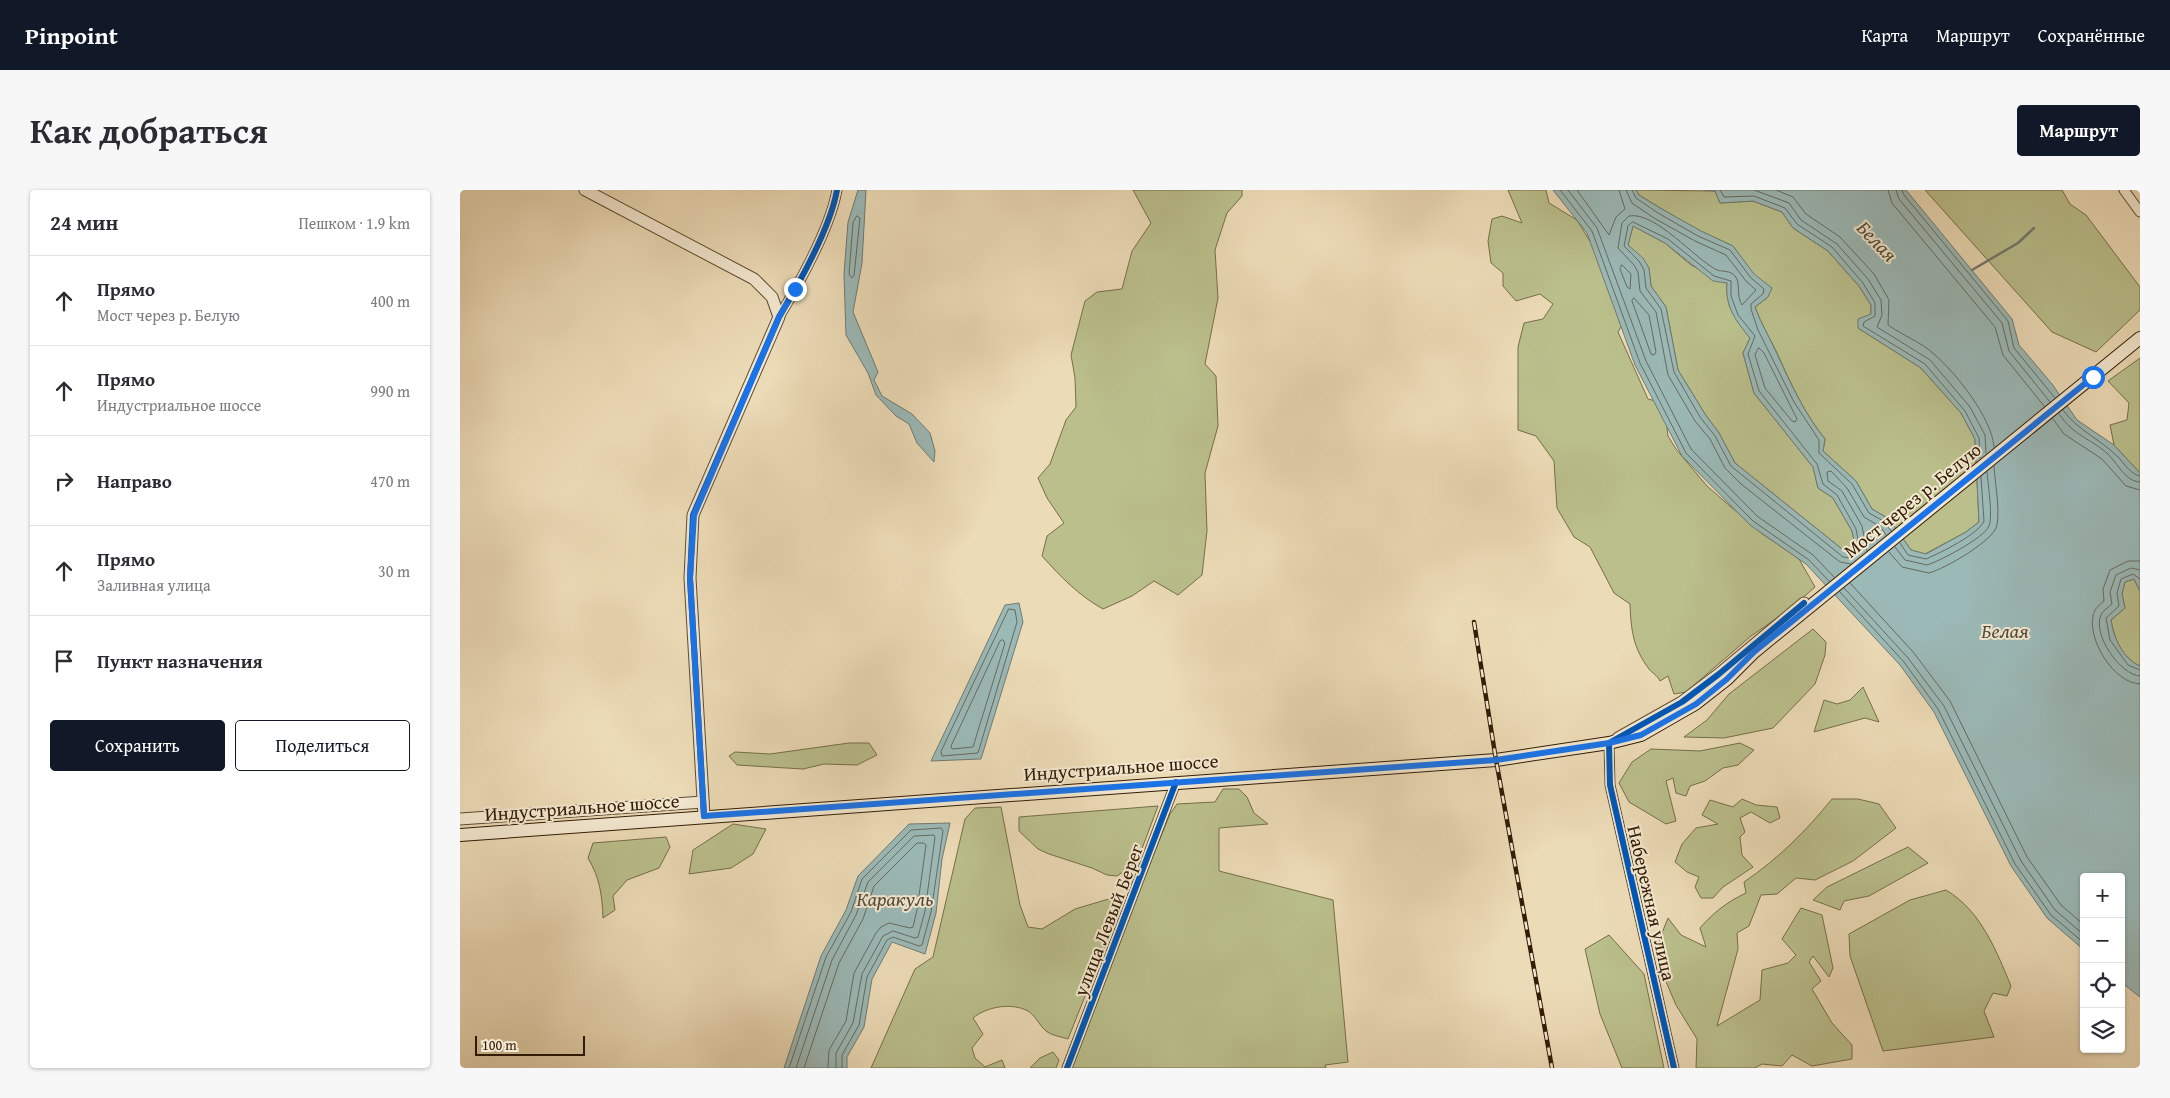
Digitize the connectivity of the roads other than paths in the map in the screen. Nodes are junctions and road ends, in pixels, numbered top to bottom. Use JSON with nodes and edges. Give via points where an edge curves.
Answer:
{"nodes":[{"id":1,"x":585,"y":190,"type":"edge"},
{"id":2,"x":837,"y":190,"type":"edge"},
{"id":3,"x":2124,"y":190,"type":"edge"},
{"id":4,"x":2140,"y":212,"type":"edge"},
{"id":5,"x":779,"y":317,"type":"junction"},
{"id":6,"x":2140,"y":338,"type":"edge"},
{"id":7,"x":2140,"y":348,"type":"edge"},
{"id":8,"x":2119,"y":357,"type":"junction"},
{"id":9,"x":1804,"y":603,"type":"dead end"},
{"id":10,"x":1754,"y":652,"type":"joint"},
{"id":11,"x":1609,"y":743,"type":"junction"},
{"id":12,"x":1176,"y":782,"type":"junction"},
{"id":13,"x":703,"y":802,"type":"junction"},
{"id":14,"x":704,"y":816,"type":"junction"},
{"id":15,"x":460,"y":819,"type":"edge"},
{"id":16,"x":460,"y":835,"type":"edge"},
{"id":17,"x":1067,"y":1068,"type":"edge"},
{"id":18,"x":1674,"y":1068,"type":"edge"}],
"edges":[{"from":1,"to":5,"type":"street","via":[[754,279],[772,297]]},
{"from":2,"to":5,"type":"street","via":[[834,207]]},
{"from":3,"to":4,"type":"street"},
{"from":5,"to":13,"type":"street","via":[[694,515],[690,578]]},
{"from":6,"to":8,"type":"main road"},
{"from":7,"to":8,"type":"main road"},
{"from":8,"to":10,"type":"main road","name":"Мост через р. Белую"},
{"from":9,"to":11,"type":"street","via":[[1682,702]]},
{"from":10,"to":11,"type":"main road","name":"Индустриальное шоссе","via":[[1696,704],[1641,735]]},
{"from":11,"to":12,"type":"main road","name":"Индустриальное шоссе","via":[[1496,760]]},
{"from":11,"to":18,"type":"street","name":"Набережная улица","via":[[1610,785]]},
{"from":12,"to":14,"type":"main road","name":"Индустриальное шоссе"},
{"from":12,"to":17,"type":"street","name":"улица Левый Берег"},
{"from":13,"to":14,"type":"street"},
{"from":13,"to":15,"type":"street"},
{"from":14,"to":16,"type":"main road","name":"Индустриальное шоссе"}]}
